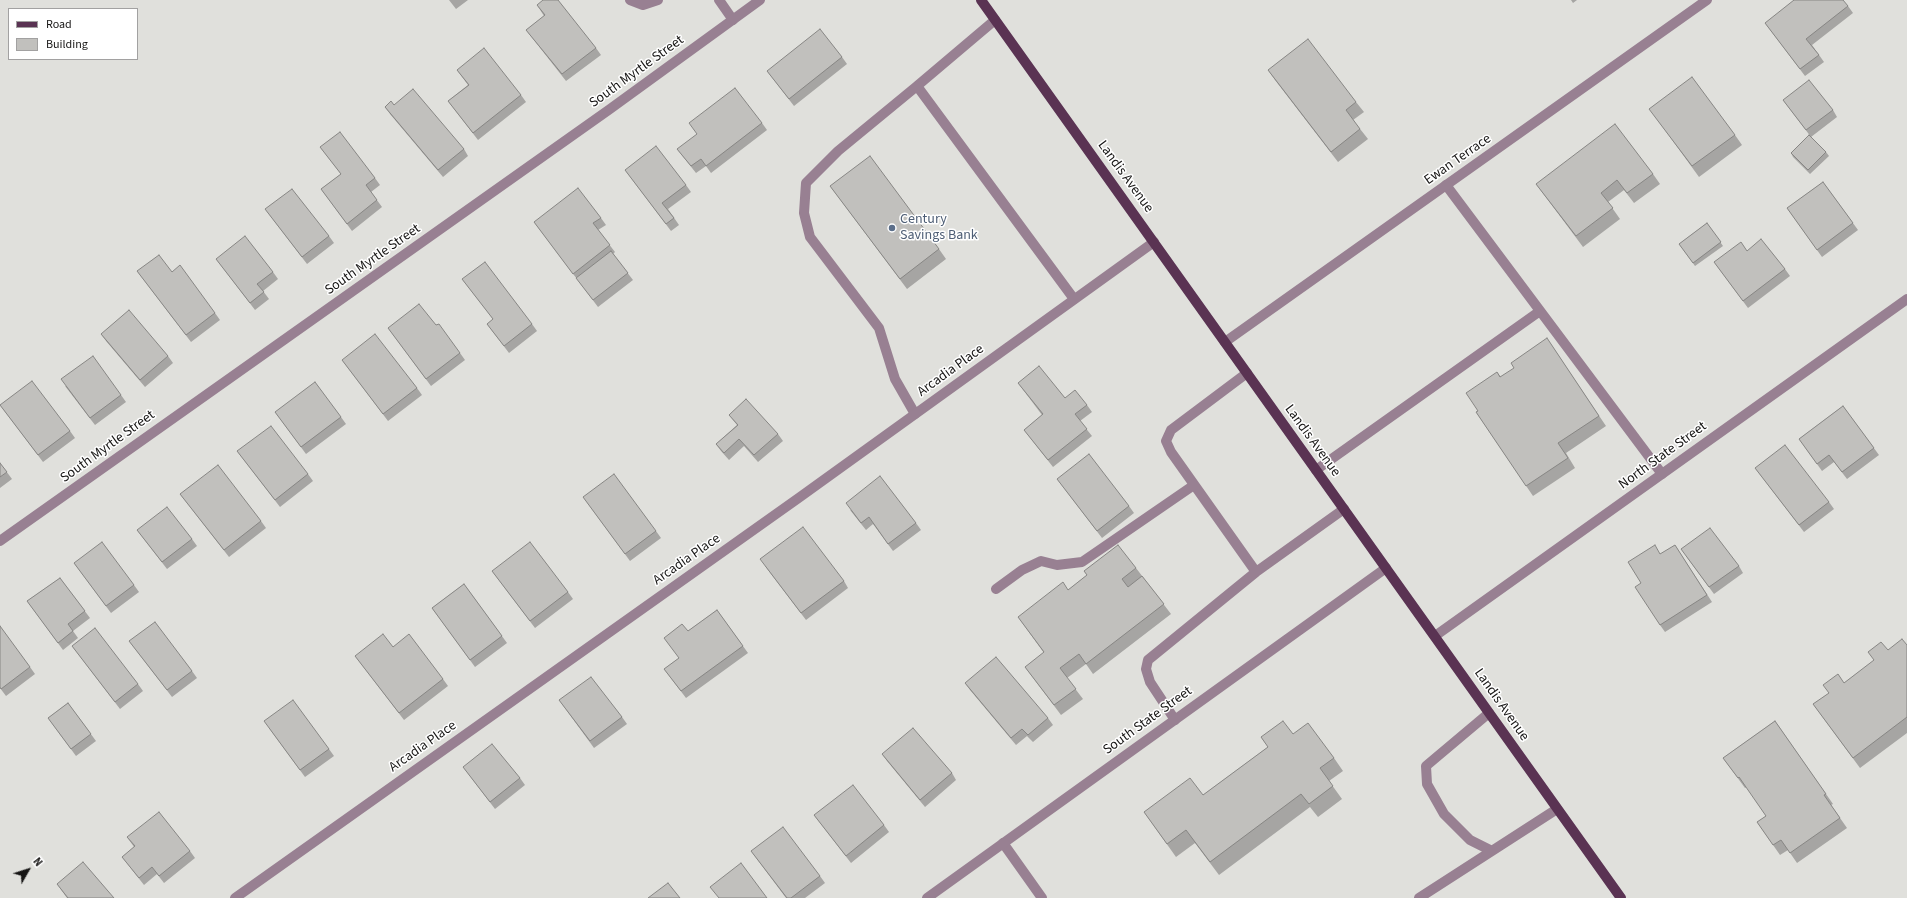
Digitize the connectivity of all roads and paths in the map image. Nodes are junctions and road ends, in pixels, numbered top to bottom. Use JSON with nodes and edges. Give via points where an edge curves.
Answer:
{"nodes":[{"id":1,"x":630,"y":0,"type":"edge"},
{"id":2,"x":658,"y":0,"type":"edge"},
{"id":3,"x":719,"y":0,"type":"edge"},
{"id":4,"x":760,"y":0,"type":"edge"},
{"id":5,"x":981,"y":0,"type":"edge"},
{"id":6,"x":1707,"y":0,"type":"edge"},
{"id":7,"x":733,"y":20,"type":"junction"},
{"id":8,"x":995,"y":20,"type":"junction"},
{"id":9,"x":917,"y":86,"type":"junction"},
{"id":10,"x":1446,"y":185,"type":"junction"},
{"id":11,"x":1154,"y":242,"type":"junction"},
{"id":12,"x":1074,"y":299,"type":"junction"},
{"id":13,"x":1907,"y":299,"type":"edge"},
{"id":14,"x":1540,"y":311,"type":"junction"},
{"id":15,"x":1225,"y":342,"type":"junction"},
{"id":16,"x":1247,"y":373,"type":"junction"},
{"id":17,"x":915,"y":414,"type":"junction"},
{"id":18,"x":1316,"y":470,"type":"junction"},
{"id":19,"x":1662,"y":474,"type":"junction"},
{"id":20,"x":1194,"y":486,"type":"junction"},
{"id":21,"x":1344,"y":509,"type":"junction"},
{"id":22,"x":0,"y":541,"type":"edge"},
{"id":23,"x":1386,"y":568,"type":"junction"},
{"id":24,"x":1256,"y":572,"type":"junction"},
{"id":25,"x":996,"y":589,"type":"dead end"},
{"id":26,"x":1435,"y":636,"type":"junction"},
{"id":27,"x":1489,"y":713,"type":"junction"},
{"id":28,"x":1175,"y":720,"type":"junction"},
{"id":29,"x":1557,"y":809,"type":"junction"},
{"id":30,"x":1003,"y":843,"type":"junction"},
{"id":31,"x":1492,"y":851,"type":"junction"},
{"id":32,"x":235,"y":898,"type":"edge"},
{"id":33,"x":927,"y":898,"type":"edge"},
{"id":34,"x":1042,"y":898,"type":"edge"},
{"id":35,"x":1419,"y":898,"type":"edge"},
{"id":36,"x":1621,"y":898,"type":"edge"}],
"edges":[{"from":1,"to":2,"type":"street","via":[[643,5]]},
{"from":3,"to":7,"type":"street"},
{"from":4,"to":7,"type":"street","name":"South Myrtle Street"},
{"from":5,"to":8,"type":"main road","name":"Landis Avenue"},
{"from":6,"to":10,"type":"street","name":"Ewan Terrace"},
{"from":7,"to":22,"type":"street","name":"South Myrtle Street"},
{"from":8,"to":9,"type":"street"},
{"from":8,"to":11,"type":"main road","name":"Landis Avenue"},
{"from":9,"to":12,"type":"street"},
{"from":9,"to":17,"type":"street","via":[[838,151],[806,183],[804,213],[810,237],[879,328],[895,379]]},
{"from":10,"to":14,"type":"street"},
{"from":10,"to":15,"type":"street","name":"Ewan Terrace"},
{"from":11,"to":12,"type":"street","name":"Arcadia Place"},
{"from":11,"to":15,"type":"main road","name":"Landis Avenue"},
{"from":12,"to":17,"type":"street","name":"Arcadia Place"},
{"from":13,"to":19,"type":"street","name":"North State Street"},
{"from":14,"to":18,"type":"street"},
{"from":14,"to":19,"type":"street"},
{"from":15,"to":16,"type":"main road","name":"Landis Avenue"},
{"from":16,"to":18,"type":"main road","name":"Landis Avenue"},
{"from":16,"to":20,"type":"street","via":[[1171,430],[1166,441]]},
{"from":17,"to":32,"type":"street","name":"Arcadia Place"},
{"from":18,"to":21,"type":"main road","name":"Landis Avenue"},
{"from":19,"to":26,"type":"street","name":"North State Street"},
{"from":20,"to":24,"type":"street"},
{"from":20,"to":25,"type":"street","via":[[1082,562],[1057,565],[1041,561],[1022,570]]},
{"from":21,"to":23,"type":"main road","name":"Landis Avenue"},
{"from":21,"to":24,"type":"street"},
{"from":23,"to":26,"type":"main road","name":"Landis Avenue"},
{"from":23,"to":28,"type":"street","name":"South State Street"},
{"from":24,"to":28,"type":"street","via":[[1148,660],[1146,669],[1150,682]]},
{"from":26,"to":27,"type":"main road","name":"Landis Avenue"},
{"from":27,"to":29,"type":"main road","name":"Landis Avenue"},
{"from":27,"to":31,"type":"street","via":[[1426,766],[1427,784],[1444,814],[1470,840]]},
{"from":28,"to":30,"type":"street","name":"South State Street"},
{"from":29,"to":31,"type":"street"},
{"from":29,"to":36,"type":"main road","name":"Landis Avenue"},
{"from":30,"to":33,"type":"street","name":"South State Street"},
{"from":30,"to":34,"type":"street"},
{"from":31,"to":35,"type":"street"}]}
